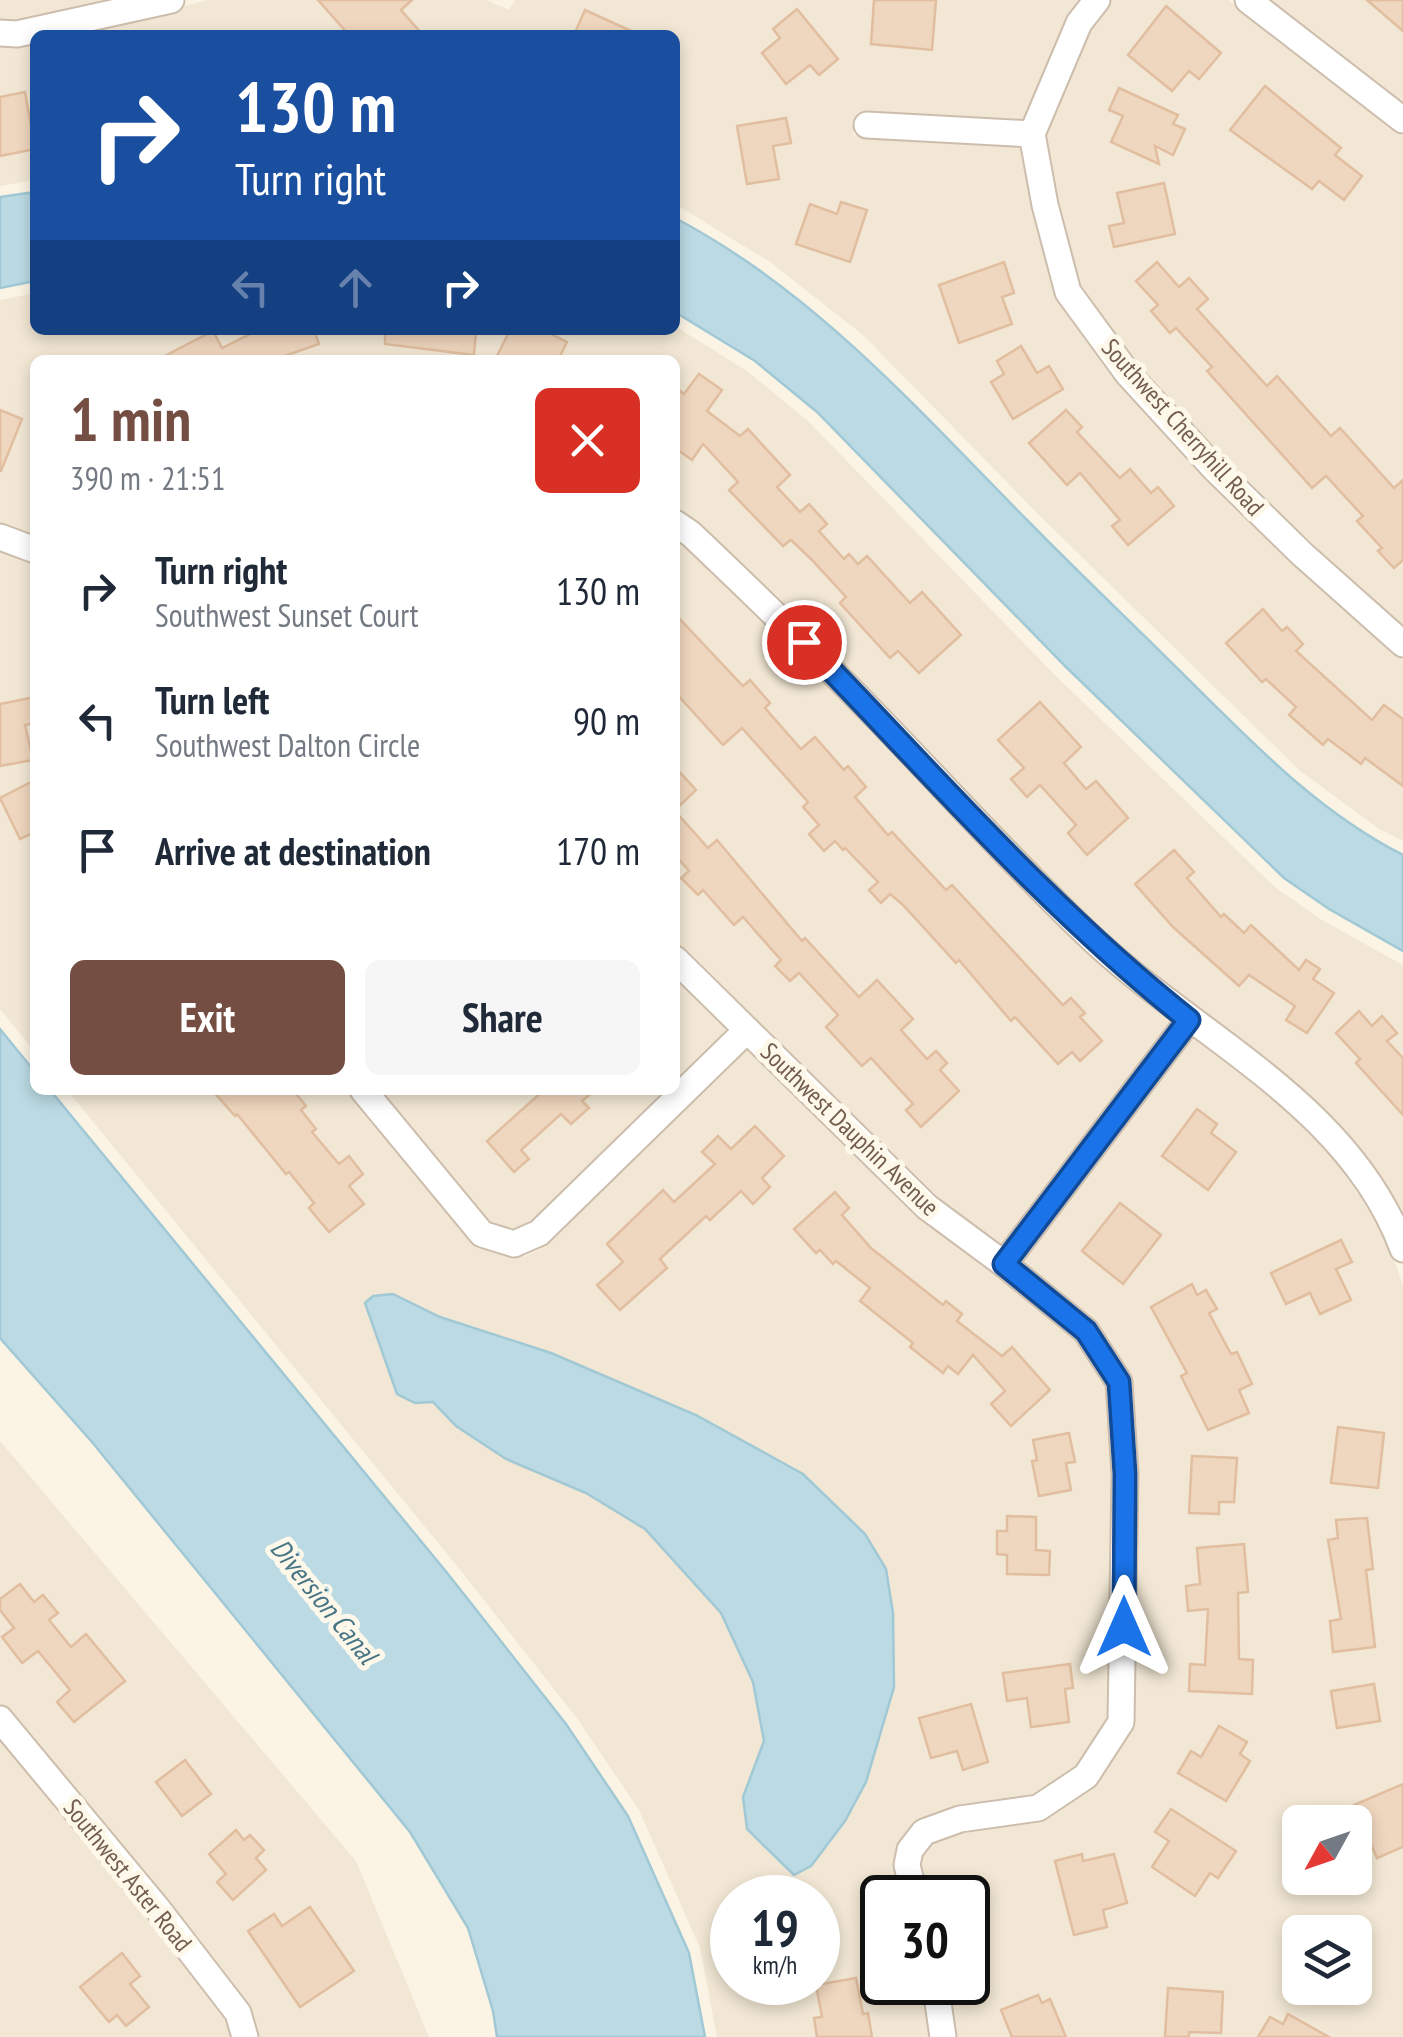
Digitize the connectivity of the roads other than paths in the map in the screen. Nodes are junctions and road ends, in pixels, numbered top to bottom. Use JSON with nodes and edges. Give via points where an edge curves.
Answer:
{"nodes":[{"id":1,"x":171,"y":0,"type":"edge"},
{"id":2,"x":1097,"y":0,"type":"edge"},
{"id":3,"x":1248,"y":0,"type":"edge"},
{"id":4,"x":35,"y":30,"type":"edge"},
{"id":5,"x":30,"y":31,"type":"edge"},
{"id":6,"x":0,"y":33,"type":"edge"},
{"id":7,"x":1403,"y":120,"type":"edge"},
{"id":8,"x":867,"y":125,"type":"dead end"},
{"id":9,"x":1032,"y":134,"type":"junction"},
{"id":10,"x":680,"y":526,"type":"edge"},
{"id":11,"x":0,"y":537,"type":"edge"},
{"id":12,"x":30,"y":548,"type":"edge"},
{"id":13,"x":1403,"y":644,"type":"edge"},
{"id":14,"x":680,"y":964,"type":"edge"},
{"id":15,"x":1189,"y":1020,"type":"junction"},
{"id":16,"x":748,"y":1030,"type":"junction"},
{"id":17,"x":367,"y":1095,"type":"edge"},
{"id":18,"x":680,"y":1095,"type":"edge"},
{"id":19,"x":680,"y":1095,"type":"edge"},
{"id":20,"x":1400,"y":1234,"type":"edge"},
{"id":21,"x":1004,"y":1264,"type":"junction"},
{"id":22,"x":0,"y":1718,"type":"edge"},
{"id":23,"x":910,"y":1875,"type":"edge"},
{"id":24,"x":938,"y":2005,"type":"edge"},
{"id":25,"x":246,"y":2037,"type":"edge"},
{"id":26,"x":943,"y":2037,"type":"edge"}],
"edges":[{"from":1,"to":4,"type":"street"},
{"from":2,"to":9,"type":"street","via":[[1079,23]]},
{"from":3,"to":7,"type":"street"},
{"from":5,"to":6,"type":"street"},
{"from":8,"to":9,"type":"street"},
{"from":9,"to":13,"type":"street","name":"Southwest Cherryhill Road","via":[[1068,292],[1128,374],[1214,468]]},
{"from":10,"to":15,"type":"street","via":[[780,619],[1088,935]]},
{"from":11,"to":12,"type":"street"},
{"from":14,"to":16,"type":"street","name":"Southwest Dauphin Avenue"},
{"from":15,"to":20,"type":"street","via":[[1316,1118]]},
{"from":15,"to":21,"type":"street"},
{"from":16,"to":18,"type":"street"},
{"from":16,"to":21,"type":"street","name":"Southwest Dauphin Avenue","via":[[927,1207]]},
{"from":17,"to":19,"type":"street","via":[[482,1234],[502,1242],[528,1240]]},
{"from":21,"to":23,"type":"street","name":"Southwest Dauphin Avenue","via":[[1086,1331],[1119,1382],[1125,1474],[1121,1722],[1086,1776],[1038,1808],[936,1825],[915,1841]]},
{"from":22,"to":25,"type":"street","name":"Southwest Aster Road","via":[[238,2013]]},
{"from":24,"to":26,"type":"street"}]}
